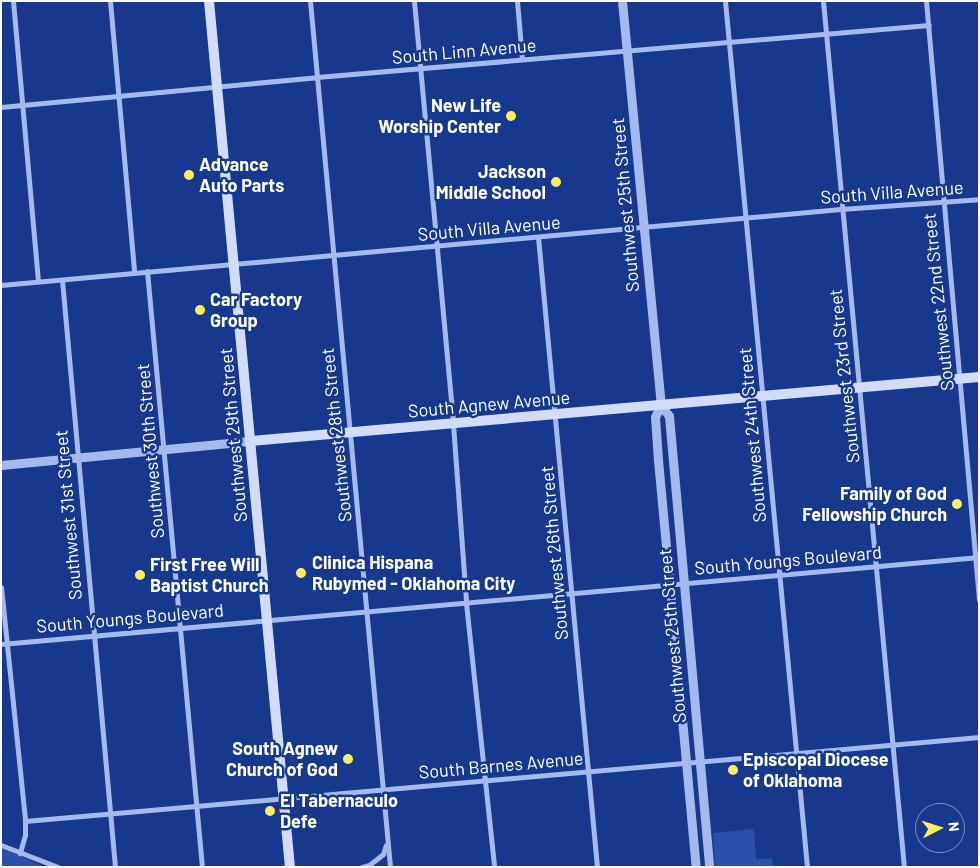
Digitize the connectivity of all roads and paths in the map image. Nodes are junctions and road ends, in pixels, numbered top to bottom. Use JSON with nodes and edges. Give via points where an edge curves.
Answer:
{"nodes":[{"id":1,"x":13,"y":1,"type":"edge"},
{"id":2,"x":110,"y":1,"type":"edge"},
{"id":3,"x":209,"y":1,"type":"edge"},
{"id":4,"x":310,"y":1,"type":"edge"},
{"id":5,"x":414,"y":1,"type":"edge"},
{"id":6,"x":517,"y":1,"type":"edge"},
{"id":7,"x":622,"y":1,"type":"edge"},
{"id":8,"x":725,"y":1,"type":"edge"},
{"id":9,"x":823,"y":1,"type":"edge"},
{"id":10,"x":926,"y":1,"type":"edge"},
{"id":11,"x":929,"y":25,"type":"junction"},
{"id":12,"x":826,"y":34,"type":"junction"},
{"id":13,"x":729,"y":42,"type":"junction"},
{"id":14,"x":627,"y":50,"type":"junction"},
{"id":15,"x":522,"y":59,"type":"junction"},
{"id":16,"x":421,"y":68,"type":"junction"},
{"id":17,"x":317,"y":77,"type":"junction"},
{"id":18,"x":217,"y":86,"type":"junction"},
{"id":19,"x":119,"y":96,"type":"junction"},
{"id":20,"x":22,"y":105,"type":"junction"},
{"id":21,"x":1,"y":106,"type":"edge"},
{"id":22,"x":979,"y":199,"type":"edge"},
{"id":23,"x":942,"y":202,"type":"junction"},
{"id":24,"x":841,"y":209,"type":"junction"},
{"id":25,"x":744,"y":218,"type":"junction"},
{"id":26,"x":644,"y":229,"type":"junction"},
{"id":27,"x":538,"y":237,"type":"junction"},
{"id":28,"x":436,"y":246,"type":"junction"},
{"id":29,"x":333,"y":257,"type":"junction"},
{"id":30,"x":234,"y":264,"type":"junction"},
{"id":31,"x":147,"y":271,"type":"junction"},
{"id":32,"x":134,"y":272,"type":"junction"},
{"id":33,"x":62,"y":280,"type":"junction"},
{"id":34,"x":38,"y":281,"type":"junction"},
{"id":35,"x":1,"y":285,"type":"edge"},
{"id":36,"x":979,"y":378,"type":"edge"},
{"id":37,"x":960,"y":379,"type":"junction"},
{"id":38,"x":860,"y":388,"type":"junction"},
{"id":39,"x":763,"y":397,"type":"junction"},
{"id":40,"x":661,"y":405,"type":"junction"},
{"id":41,"x":556,"y":415,"type":"junction"},
{"id":42,"x":453,"y":424,"type":"junction"},
{"id":43,"x":351,"y":433,"type":"junction"},
{"id":44,"x":250,"y":441,"type":"junction"},
{"id":45,"x":164,"y":450,"type":"junction"},
{"id":46,"x":77,"y":458,"type":"junction"},
{"id":47,"x":1,"y":465,"type":"edge"},
{"id":48,"x":977,"y":557,"type":"edge"},
{"id":49,"x":875,"y":566,"type":"junction"},
{"id":50,"x":779,"y":574,"type":"junction"},
{"id":51,"x":684,"y":583,"type":"junction"},
{"id":52,"x":670,"y":585,"type":"junction"},
{"id":53,"x":1,"y":587,"type":"edge"},
{"id":54,"x":571,"y":593,"type":"junction"},
{"id":55,"x":979,"y":600,"type":"edge"},
{"id":56,"x":466,"y":603,"type":"junction"},
{"id":57,"x":367,"y":610,"type":"junction"},
{"id":58,"x":267,"y":620,"type":"junction"},
{"id":59,"x":179,"y":627,"type":"junction"},
{"id":60,"x":92,"y":635,"type":"junction"},
{"id":61,"x":4,"y":644,"type":"edge"},
{"id":62,"x":979,"y":737,"type":"edge"},
{"id":63,"x":892,"y":744,"type":"junction"},
{"id":64,"x":796,"y":752,"type":"junction"},
{"id":65,"x":700,"y":761,"type":"junction"},
{"id":66,"x":687,"y":762,"type":"junction"},
{"id":67,"x":587,"y":772,"type":"junction"},
{"id":68,"x":485,"y":780,"type":"junction"},
{"id":69,"x":382,"y":789,"type":"junction"},
{"id":70,"x":283,"y":797,"type":"junction"},
{"id":71,"x":197,"y":806,"type":"junction"},
{"id":72,"x":110,"y":815,"type":"junction"},
{"id":73,"x":25,"y":821,"type":"junction"},
{"id":74,"x":387,"y":842,"type":"junction"},
{"id":75,"x":1,"y":845,"type":"edge"},
{"id":76,"x":20,"y":853,"type":"junction"},
{"id":77,"x":58,"y":867,"type":"edge"},
{"id":78,"x":115,"y":867,"type":"edge"},
{"id":79,"x":202,"y":867,"type":"edge"},
{"id":80,"x":290,"y":867,"type":"edge"},
{"id":81,"x":362,"y":867,"type":"edge"},
{"id":82,"x":390,"y":867,"type":"edge"},
{"id":83,"x":494,"y":867,"type":"edge"},
{"id":84,"x":597,"y":867,"type":"edge"},
{"id":85,"x":696,"y":867,"type":"edge"},
{"id":86,"x":709,"y":867,"type":"edge"},
{"id":87,"x":807,"y":867,"type":"edge"},
{"id":88,"x":904,"y":867,"type":"edge"}],
"edges":[{"from":1,"to":20,"type":"street"},
{"from":2,"to":19,"type":"street"},
{"from":3,"to":18,"type":"main road","name":"Southwest 29th Street"},
{"from":4,"to":17,"type":"street","name":"Southwest 28th Street"},
{"from":5,"to":16,"type":"street"},
{"from":6,"to":15,"type":"street"},
{"from":7,"to":14,"type":"street","name":"Southwest 25th Street"},
{"from":8,"to":13,"type":"street","name":"Southwest 24th Street"},
{"from":9,"to":12,"type":"street","name":"Southwest 23rd Street"},
{"from":10,"to":11,"type":"street","name":"Southwest 22nd Street"},
{"from":11,"to":12,"type":"street","name":"South Linn Avenue"},
{"from":11,"to":23,"type":"street","name":"Southwest 22nd Street"},
{"from":12,"to":13,"type":"street","name":"South Linn Avenue"},
{"from":12,"to":24,"type":"street","name":"Southwest 23rd Street"},
{"from":13,"to":14,"type":"street","name":"South Linn Avenue"},
{"from":13,"to":25,"type":"street","name":"Southwest 24th Street"},
{"from":14,"to":15,"type":"street","name":"South Linn Avenue"},
{"from":14,"to":26,"type":"street","name":"Southwest 25th Street"},
{"from":15,"to":16,"type":"street","name":"South Linn Avenue"},
{"from":16,"to":17,"type":"street","name":"South Linn Avenue"},
{"from":16,"to":28,"type":"street"},
{"from":17,"to":18,"type":"street","name":"South Linn Avenue"},
{"from":17,"to":29,"type":"street","name":"Southwest 28th Street"},
{"from":18,"to":19,"type":"street","name":"South Linn Avenue"},
{"from":18,"to":30,"type":"main road","name":"Southwest 29th Street"},
{"from":19,"to":20,"type":"street","name":"South Linn Avenue"},
{"from":19,"to":32,"type":"street"},
{"from":20,"to":21,"type":"street","name":"South Linn Avenue"},
{"from":20,"to":34,"type":"street"},
{"from":22,"to":23,"type":"street","name":"South Villa Avenue"},
{"from":23,"to":24,"type":"street","name":"South Villa Avenue"},
{"from":23,"to":37,"type":"street","name":"Southwest 22nd Street"},
{"from":24,"to":25,"type":"street","name":"South Villa Avenue"},
{"from":24,"to":38,"type":"street","name":"Southwest 23rd Street"},
{"from":25,"to":26,"type":"street","name":"South Villa Avenue"},
{"from":25,"to":39,"type":"street","name":"Southwest 24th Street"},
{"from":26,"to":27,"type":"street","name":"South Villa Avenue"},
{"from":26,"to":40,"type":"street","name":"Southwest 25th Street"},
{"from":27,"to":28,"type":"street","name":"South Villa Avenue"},
{"from":27,"to":41,"type":"street","name":"Southwest 26th Street"},
{"from":28,"to":29,"type":"street","name":"South Villa Avenue"},
{"from":28,"to":42,"type":"street"},
{"from":29,"to":30,"type":"street","name":"South Villa Avenue"},
{"from":29,"to":43,"type":"street","name":"Southwest 28th Street"},
{"from":30,"to":31,"type":"street","name":"South Villa Avenue"},
{"from":30,"to":44,"type":"main road","name":"Southwest 29th Street"},
{"from":31,"to":32,"type":"street","name":"South Villa Avenue"},
{"from":31,"to":45,"type":"street","name":"Southwest 30th Street"},
{"from":32,"to":33,"type":"street","name":"South Villa Avenue"},
{"from":33,"to":34,"type":"street","name":"South Villa Avenue"},
{"from":33,"to":46,"type":"street","name":"Southwest 31st Street"},
{"from":34,"to":35,"type":"street","name":"South Villa Avenue"},
{"from":36,"to":37,"type":"main road","name":"South Agnew Avenue"},
{"from":37,"to":38,"type":"main road","name":"South Agnew Avenue"},
{"from":37,"to":48,"type":"street","name":"Southwest 22nd Street"},
{"from":38,"to":39,"type":"main road","name":"South Agnew Avenue"},
{"from":38,"to":49,"type":"street","name":"Southwest 23rd Street"},
{"from":39,"to":40,"type":"main road","name":"South Agnew Avenue"},
{"from":39,"to":50,"type":"street","name":"Southwest 24th Street"},
{"from":40,"to":41,"type":"main road","name":"South Agnew Avenue"},
{"from":40,"to":51,"type":"street","name":"Southwest 25th Street","via":[[668,416]]},
{"from":40,"to":52,"type":"street","name":"Southwest 25th Street","via":[[655,417]]},
{"from":41,"to":42,"type":"main road","name":"South Agnew Avenue"},
{"from":41,"to":54,"type":"street","name":"Southwest 26th Street"},
{"from":42,"to":43,"type":"main road","name":"South Agnew Avenue"},
{"from":42,"to":56,"type":"street"},
{"from":43,"to":44,"type":"main road","name":"South Agnew Avenue"},
{"from":43,"to":57,"type":"street","name":"Southwest 28th Street"},
{"from":44,"to":45,"type":"street","name":"South Agnew Avenue"},
{"from":44,"to":58,"type":"main road","name":"Southwest 29th Street"},
{"from":45,"to":46,"type":"street","name":"South Agnew Avenue"},
{"from":45,"to":59,"type":"street","name":"Southwest 30th Street"},
{"from":46,"to":47,"type":"street","name":"South Agnew Avenue"},
{"from":46,"to":60,"type":"street","name":"Southwest 31st Street"},
{"from":48,"to":49,"type":"street","name":"South Youngs Boulevard"},
{"from":48,"to":55,"type":"street","name":"Southwest 22nd Street"},
{"from":49,"to":50,"type":"street","name":"South Youngs Boulevard"},
{"from":49,"to":63,"type":"street","name":"Southwest 23rd Street"},
{"from":50,"to":51,"type":"street","name":"South Youngs Boulevard"},
{"from":50,"to":64,"type":"street","name":"Southwest 24th Street"},
{"from":51,"to":52,"type":"street","name":"South Youngs Boulevard"},
{"from":51,"to":65,"type":"street","name":"Southwest 25th Street"},
{"from":52,"to":54,"type":"street","name":"South Youngs Boulevard"},
{"from":52,"to":66,"type":"street","name":"Southwest 25th Street"},
{"from":53,"to":61,"type":"street"},
{"from":54,"to":56,"type":"street","name":"South Youngs Boulevard"},
{"from":54,"to":67,"type":"street","name":"Southwest 26th Street"},
{"from":56,"to":57,"type":"street","name":"South Youngs Boulevard"},
{"from":56,"to":68,"type":"street"},
{"from":57,"to":58,"type":"street","name":"South Youngs Boulevard"},
{"from":57,"to":69,"type":"street","name":"Southwest 28th Street"},
{"from":58,"to":59,"type":"street","name":"South Youngs Boulevard"},
{"from":58,"to":70,"type":"main road","name":"Southwest 29th Street"},
{"from":59,"to":60,"type":"street","name":"South Youngs Boulevard"},
{"from":59,"to":71,"type":"street","name":"Southwest 30th Street"},
{"from":60,"to":61,"type":"street","name":"South Youngs Boulevard"},
{"from":60,"to":72,"type":"street","name":"Southwest 31st Street"},
{"from":61,"to":73,"type":"street"},
{"from":62,"to":63,"type":"street","name":"South Barnes Avenue"},
{"from":63,"to":64,"type":"street","name":"South Barnes Avenue"},
{"from":63,"to":88,"type":"street","name":"Southwest 23rd Street"},
{"from":64,"to":65,"type":"street","name":"South Barnes Avenue"},
{"from":64,"to":87,"type":"street","name":"Southwest 24th Street"},
{"from":65,"to":66,"type":"street","name":"South Barnes Avenue"},
{"from":65,"to":86,"type":"street","name":"Southwest 25th Street"},
{"from":66,"to":67,"type":"street","name":"South Barnes Avenue"},
{"from":66,"to":85,"type":"street","name":"Southwest 25th Street"},
{"from":67,"to":68,"type":"street","name":"South Barnes Avenue"},
{"from":67,"to":84,"type":"street","name":"Southwest 26th Street"},
{"from":68,"to":69,"type":"street","name":"South Barnes Avenue"},
{"from":68,"to":83,"type":"street"},
{"from":69,"to":70,"type":"street","name":"South Barnes Avenue"},
{"from":69,"to":74,"type":"street","name":"Southwest 28th Street"},
{"from":70,"to":71,"type":"street","name":"South Barnes Avenue"},
{"from":70,"to":80,"type":"main road","name":"Southwest 29th Street"},
{"from":71,"to":72,"type":"street","name":"South Barnes Avenue"},
{"from":71,"to":79,"type":"street","name":"Southwest 30th Street"},
{"from":72,"to":73,"type":"street","name":"South Barnes Avenue"},
{"from":72,"to":78,"type":"street","name":"Southwest 31st Street"},
{"from":73,"to":76,"type":"street"},
{"from":74,"to":81,"type":"street","via":[[383,854]]},
{"from":74,"to":82,"type":"street","name":"Southwest 28th Street"},
{"from":75,"to":76,"type":"street"},
{"from":76,"to":77,"type":"street"}]}
